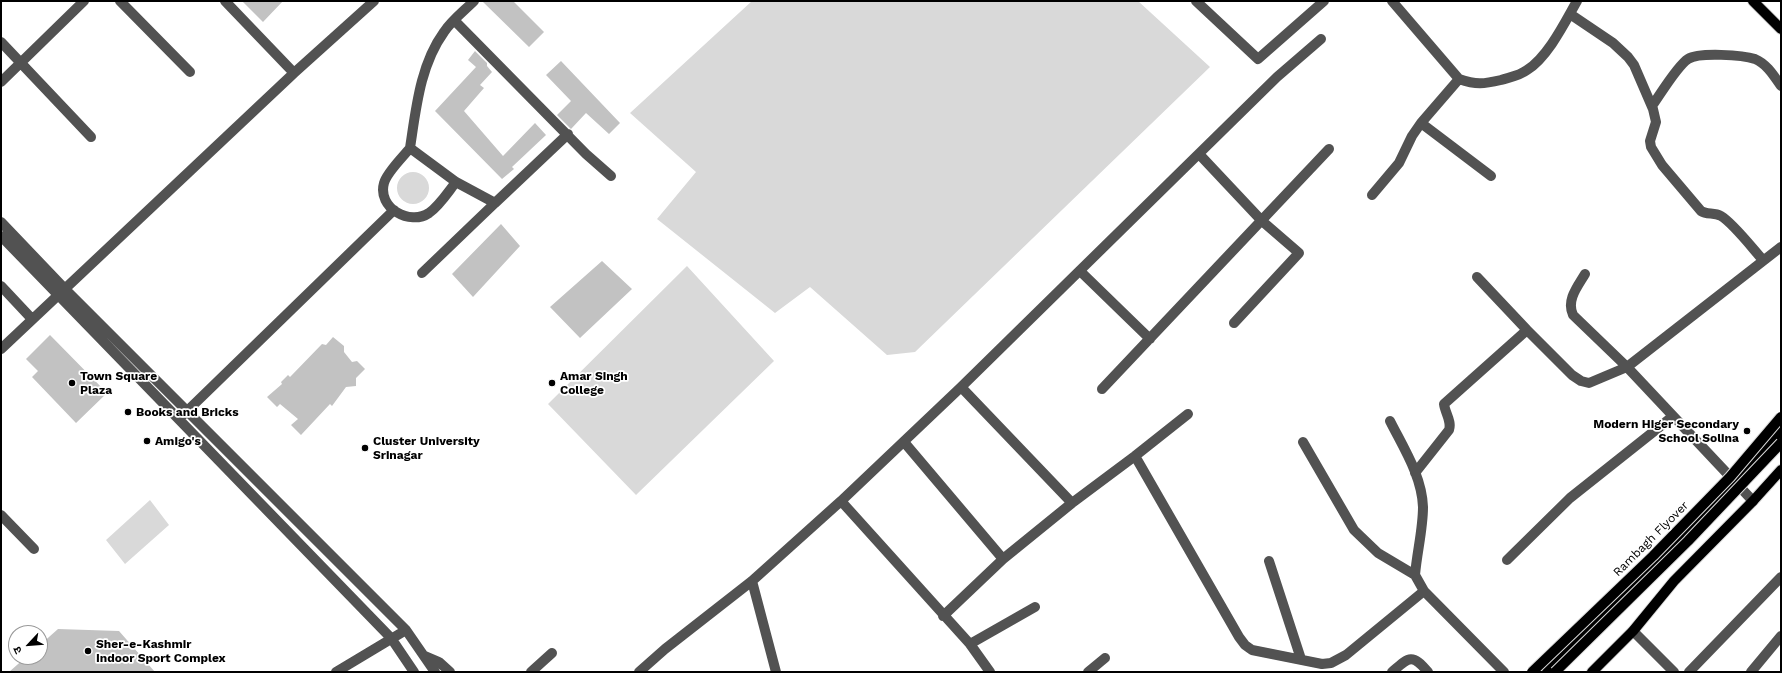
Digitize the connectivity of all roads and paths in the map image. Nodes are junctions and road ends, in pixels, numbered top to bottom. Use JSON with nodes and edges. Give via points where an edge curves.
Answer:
{"nodes":[{"id":1,"x":84,"y":1,"type":"edge"},
{"id":2,"x":120,"y":1,"type":"edge"},
{"id":3,"x":226,"y":1,"type":"edge"},
{"id":4,"x":374,"y":1,"type":"edge"},
{"id":5,"x":474,"y":1,"type":"edge"},
{"id":6,"x":1196,"y":1,"type":"edge"},
{"id":7,"x":1324,"y":1,"type":"edge"},
{"id":8,"x":1392,"y":1,"type":"edge"},
{"id":9,"x":1577,"y":1,"type":"edge"},
{"id":10,"x":1753,"y":1,"type":"edge"},
{"id":11,"x":1570,"y":14,"type":"junction"},
{"id":12,"x":454,"y":20,"type":"junction"},
{"id":13,"x":1781,"y":29,"type":"edge"},
{"id":14,"x":1321,"y":38,"type":"dead end"},
{"id":15,"x":1,"y":42,"type":"edge"},
{"id":16,"x":21,"y":63,"type":"junction"},
{"id":17,"x":190,"y":72,"type":"dead end"},
{"id":18,"x":294,"y":73,"type":"junction"},
{"id":19,"x":1459,"y":79,"type":"junction"},
{"id":20,"x":1,"y":82,"type":"edge"},
{"id":21,"x":1781,"y":86,"type":"edge"},
{"id":22,"x":1652,"y":106,"type":"junction"},
{"id":23,"x":1421,"y":123,"type":"junction"},
{"id":24,"x":568,"y":134,"type":"junction"},
{"id":25,"x":91,"y":137,"type":"dead end"},
{"id":26,"x":410,"y":148,"type":"junction"},
{"id":27,"x":1329,"y":149,"type":"dead end"},
{"id":28,"x":1198,"y":154,"type":"junction"},
{"id":29,"x":611,"y":176,"type":"dead end"},
{"id":30,"x":1491,"y":176,"type":"dead end"},
{"id":31,"x":456,"y":182,"type":"junction"},
{"id":32,"x":1372,"y":195,"type":"dead end"},
{"id":33,"x":495,"y":203,"type":"junction"},
{"id":34,"x":394,"y":210,"type":"junction"},
{"id":35,"x":1262,"y":221,"type":"junction"},
{"id":36,"x":1,"y":222,"type":"edge"},
{"id":37,"x":1,"y":236,"type":"edge"},
{"id":38,"x":1781,"y":247,"type":"edge"},
{"id":39,"x":1763,"y":260,"type":"junction"},
{"id":40,"x":1080,"y":271,"type":"junction"},
{"id":41,"x":422,"y":273,"type":"dead end"},
{"id":42,"x":1585,"y":274,"type":"dead end"},
{"id":43,"x":1477,"y":277,"type":"dead end"},
{"id":44,"x":1,"y":286,"type":"edge"},
{"id":45,"x":61,"y":291,"type":"junction"},
{"id":46,"x":32,"y":319,"type":"junction"},
{"id":47,"x":1234,"y":323,"type":"dead end"},
{"id":48,"x":1527,"y":330,"type":"junction"},
{"id":49,"x":1150,"y":339,"type":"junction"},
{"id":50,"x":1,"y":349,"type":"edge"},
{"id":51,"x":1627,"y":367,"type":"junction"},
{"id":52,"x":961,"y":387,"type":"junction"},
{"id":53,"x":1102,"y":389,"type":"dead end"},
{"id":54,"x":187,"y":410,"type":"junction"},
{"id":55,"x":1188,"y":414,"type":"dead end"},
{"id":56,"x":1672,"y":417,"type":"junction"},
{"id":57,"x":1781,"y":417,"type":"edge"},
{"id":58,"x":179,"y":419,"type":"junction"},
{"id":59,"x":1390,"y":421,"type":"dead end"},
{"id":60,"x":1781,"y":430,"type":"edge"},
{"id":61,"x":904,"y":442,"type":"junction"},
{"id":62,"x":1303,"y":442,"type":"dead end"},
{"id":63,"x":1781,"y":443,"type":"edge"},
{"id":64,"x":1135,"y":456,"type":"junction"},
{"id":65,"x":1781,"y":470,"type":"edge"},
{"id":66,"x":1415,"y":473,"type":"junction"},
{"id":67,"x":1734,"y":482,"type":"junction"},
{"id":68,"x":841,"y":501,"type":"junction"},
{"id":69,"x":1753,"y":501,"type":"junction"},
{"id":70,"x":1072,"y":503,"type":"junction"},
{"id":71,"x":1,"y":514,"type":"edge"},
{"id":72,"x":34,"y":549,"type":"dead end"},
{"id":73,"x":1003,"y":559,"type":"junction"},
{"id":74,"x":1507,"y":560,"type":"dead end"},
{"id":75,"x":1269,"y":561,"type":"dead end"},
{"id":76,"x":1415,"y":575,"type":"junction"},
{"id":77,"x":1781,"y":577,"type":"edge"},
{"id":78,"x":752,"y":581,"type":"junction"},
{"id":79,"x":1424,"y":591,"type":"junction"},
{"id":80,"x":1034,"y":607,"type":"dead end"},
{"id":81,"x":943,"y":616,"type":"junction"},
{"id":82,"x":406,"y":630,"type":"junction"},
{"id":83,"x":1633,"y":631,"type":"junction"},
{"id":84,"x":1781,"y":636,"type":"edge"},
{"id":85,"x":391,"y":638,"type":"junction"},
{"id":86,"x":970,"y":644,"type":"junction"},
{"id":87,"x":552,"y":653,"type":"dead end"},
{"id":88,"x":425,"y":656,"type":"junction"},
{"id":89,"x":1106,"y":658,"type":"dead end"},
{"id":90,"x":1301,"y":659,"type":"junction"},
{"id":91,"x":336,"y":672,"type":"edge"},
{"id":92,"x":414,"y":672,"type":"edge"},
{"id":93,"x":435,"y":672,"type":"edge"},
{"id":94,"x":450,"y":672,"type":"edge"},
{"id":95,"x":531,"y":672,"type":"edge"},
{"id":96,"x":639,"y":672,"type":"edge"},
{"id":97,"x":776,"y":672,"type":"edge"},
{"id":98,"x":990,"y":672,"type":"edge"},
{"id":99,"x":1088,"y":672,"type":"edge"},
{"id":100,"x":1392,"y":672,"type":"edge"},
{"id":101,"x":1428,"y":672,"type":"edge"},
{"id":102,"x":1504,"y":672,"type":"edge"},
{"id":103,"x":1532,"y":672,"type":"edge"},
{"id":104,"x":1547,"y":672,"type":"edge"},
{"id":105,"x":1556,"y":672,"type":"edge"},
{"id":106,"x":1592,"y":672,"type":"edge"},
{"id":107,"x":1674,"y":672,"type":"edge"},
{"id":108,"x":1689,"y":672,"type":"edge"},
{"id":109,"x":1751,"y":672,"type":"edge"}],
"edges":[{"from":1,"to":16,"type":"street"},
{"from":2,"to":17,"type":"street"},
{"from":3,"to":18,"type":"street"},
{"from":4,"to":18,"type":"street"},
{"from":5,"to":12,"type":"street"},
{"from":6,"to":7,"type":"street","via":[[1258,59]]},
{"from":8,"to":19,"type":"street"},
{"from":9,"to":11,"type":"street"},
{"from":10,"to":13,"type":"main road"},
{"from":11,"to":19,"type":"street","via":[[1557,38],[1528,70],[1516,76],[1483,84]]},
{"from":11,"to":22,"type":"street","via":[[1613,43],[1628,57]]},
{"from":12,"to":24,"type":"street"},
{"from":12,"to":26,"type":"street","via":[[433,50],[417,104]]},
{"from":14,"to":28,"type":"street"},
{"from":15,"to":16,"type":"street"},
{"from":16,"to":20,"type":"street"},
{"from":16,"to":25,"type":"street"},
{"from":18,"to":45,"type":"street"},
{"from":19,"to":23,"type":"street"},
{"from":21,"to":22,"type":"street","via":[[1766,67],[1755,59],[1726,55],[1699,56],[1688,59],[1681,66]]},
{"from":22,"to":39,"type":"street","via":[[1656,122],[1650,141],[1651,147],[1662,165],[1701,211],[1723,217]]},
{"from":23,"to":30,"type":"street"},
{"from":23,"to":32,"type":"street","via":[[1399,164]]},
{"from":24,"to":29,"type":"street"},
{"from":24,"to":33,"type":"street"},
{"from":26,"to":31,"type":"street"},
{"from":26,"to":34,"type":"street","via":[[384,183],[385,197]]},
{"from":27,"to":35,"type":"street"},
{"from":28,"to":35,"type":"street"},
{"from":28,"to":40,"type":"street"},
{"from":31,"to":33,"type":"street"},
{"from":31,"to":34,"type":"street","via":[[436,207],[422,216],[407,217]]},
{"from":33,"to":41,"type":"street"},
{"from":34,"to":54,"type":"street"},
{"from":35,"to":47,"type":"street","via":[[1299,253]]},
{"from":35,"to":49,"type":"street"},
{"from":36,"to":45,"type":"street"},
{"from":37,"to":45,"type":"street"},
{"from":38,"to":39,"type":"street"},
{"from":39,"to":51,"type":"street"},
{"from":40,"to":49,"type":"street"},
{"from":40,"to":52,"type":"street"},
{"from":42,"to":51,"type":"street","via":[[1573,295],[1570,309],[1573,315]]},
{"from":43,"to":48,"type":"street"},
{"from":44,"to":46,"type":"street"},
{"from":45,"to":46,"type":"street"},
{"from":45,"to":54,"type":"street"},
{"from":45,"to":58,"type":"street"},
{"from":46,"to":50,"type":"street"},
{"from":48,"to":51,"type":"street","via":[[1581,381],[1590,383],[1600,380]]},
{"from":48,"to":66,"type":"street","via":[[1444,404],[1449,430]]},
{"from":49,"to":53,"type":"street"},
{"from":51,"to":56,"type":"street"},
{"from":52,"to":61,"type":"street"},
{"from":52,"to":70,"type":"street"},
{"from":54,"to":58,"type":"street"},
{"from":54,"to":82,"type":"street"},
{"from":55,"to":64,"type":"street"},
{"from":56,"to":67,"type":"street"},
{"from":56,"to":74,"type":"street","via":[[1570,498]]},
{"from":57,"to":103,"type":"main road","name":"Rambagh Flyover","bridge":true,"via":[[1730,477],[1653,556]]},
{"from":58,"to":85,"type":"street"},
{"from":59,"to":66,"type":"street"},
{"from":60,"to":67,"type":"main road"},
{"from":61,"to":68,"type":"street"},
{"from":61,"to":73,"type":"street"},
{"from":62,"to":76,"type":"street","via":[[1354,530],[1378,553]]},
{"from":63,"to":105,"type":"main road","bridge":true,"via":[[1688,541]]},
{"from":64,"to":70,"type":"street"},
{"from":64,"to":90,"type":"street","via":[[1244,645],[1261,653]]},
{"from":65,"to":69,"type":"main road"},
{"from":66,"to":76,"type":"street","via":[[1423,507]]},
{"from":67,"to":69,"type":"street"},
{"from":67,"to":104,"type":"main road","via":[[1670,550]]},
{"from":68,"to":78,"type":"street"},
{"from":68,"to":81,"type":"street"},
{"from":69,"to":83,"type":"main road","via":[[1674,582]]},
{"from":70,"to":73,"type":"street"},
{"from":71,"to":72,"type":"street"},
{"from":73,"to":81,"type":"street"},
{"from":75,"to":90,"type":"street"},
{"from":76,"to":79,"type":"street"},
{"from":77,"to":108,"type":"street"},
{"from":78,"to":96,"type":"street"},
{"from":78,"to":97,"type":"street"},
{"from":79,"to":90,"type":"street","via":[[1339,660],[1322,664]]},
{"from":79,"to":102,"type":"street"},
{"from":80,"to":86,"type":"street"},
{"from":81,"to":86,"type":"street"},
{"from":82,"to":85,"type":"street"},
{"from":82,"to":88,"type":"street"},
{"from":83,"to":106,"type":"main road"},
{"from":83,"to":107,"type":"street"},
{"from":84,"to":109,"type":"street"},
{"from":85,"to":91,"type":"street"},
{"from":85,"to":92,"type":"street"},
{"from":86,"to":98,"type":"street"},
{"from":87,"to":95,"type":"street"},
{"from":88,"to":93,"type":"street"},
{"from":88,"to":94,"type":"street","via":[[439,662]]},
{"from":89,"to":99,"type":"street"},
{"from":100,"to":101,"type":"street","via":[[1411,659],[1416,660]]}]}
